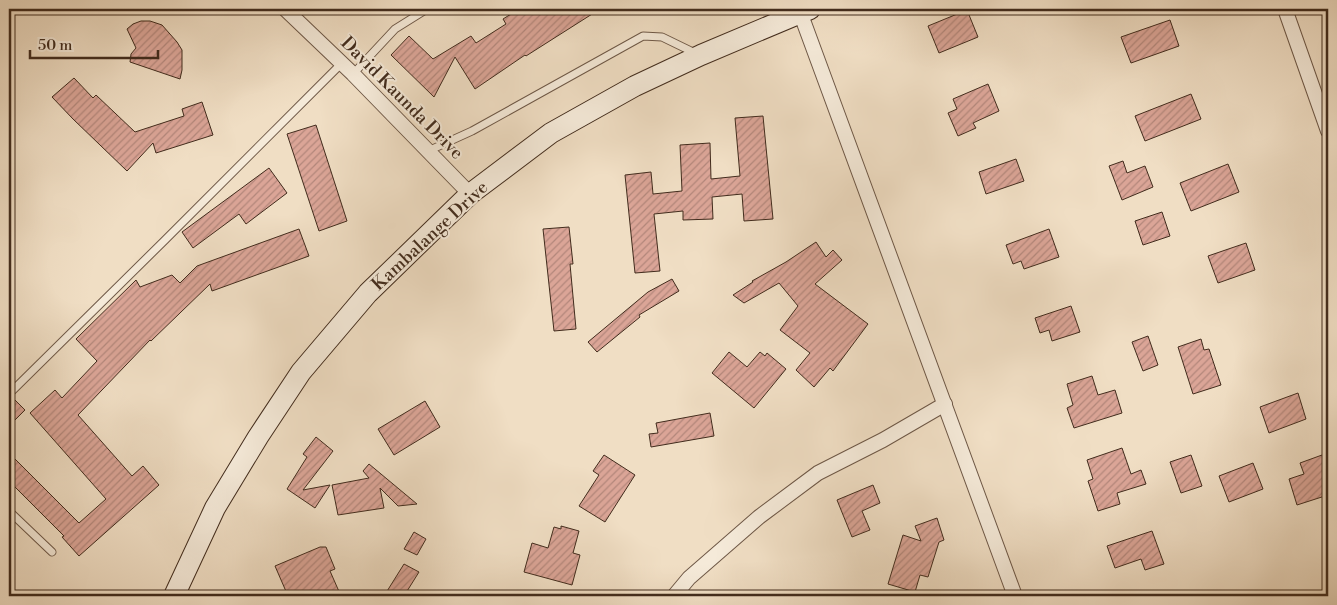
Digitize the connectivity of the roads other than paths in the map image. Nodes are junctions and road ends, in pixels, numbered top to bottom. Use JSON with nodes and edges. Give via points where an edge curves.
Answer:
{"nodes":[{"id":1,"x":285,"y":9,"type":"edge"},
{"id":2,"x":427,"y":9,"type":"edge"},
{"id":3,"x":1285,"y":9,"type":"edge"},
{"id":4,"x":803,"y":10,"type":"edge"},
{"id":5,"x":701,"y":56,"type":"junction"},
{"id":6,"x":342,"y":63,"type":"junction"},
{"id":7,"x":353,"y":74,"type":"junction"},
{"id":8,"x":1328,"y":131,"type":"edge"},
{"id":9,"x":428,"y":151,"type":"junction"},
{"id":10,"x":470,"y":194,"type":"junction"},
{"id":11,"x":9,"y":394,"type":"edge"},
{"id":12,"x":945,"y":404,"type":"junction"},
{"id":13,"x":9,"y":512,"type":"edge"},
{"id":14,"x":52,"y":552,"type":"dead end"},
{"id":15,"x":174,"y":596,"type":"edge"},
{"id":16,"x":674,"y":596,"type":"edge"},
{"id":17,"x":1015,"y":596,"type":"edge"}],
"edges":[{"from":1,"to":6,"type":"street","name":"David Kaunda Drive"},
{"from":2,"to":7,"type":"lane","via":[[395,29]]},
{"from":3,"to":8,"type":"street"},
{"from":4,"to":5,"type":"street","name":"Kambalange Drive"},
{"from":4,"to":12,"type":"street"},
{"from":5,"to":9,"type":"lane","via":[[662,37],[643,36],[472,132]]},
{"from":5,"to":10,"type":"street","name":"Kambalange Drive","via":[[635,86],[551,133]]},
{"from":6,"to":7,"type":"street","name":"David Kaunda Drive"},
{"from":6,"to":11,"type":"lane"},
{"from":7,"to":9,"type":"street","name":"David Kaunda Drive"},
{"from":9,"to":10,"type":"street","name":"David Kaunda Drive"},
{"from":10,"to":15,"type":"street","name":"Kambalange Drive","via":[[368,293],[301,372],[215,508]]},
{"from":12,"to":16,"type":"street","via":[[818,473],[759,517],[689,578]]},
{"from":12,"to":17,"type":"street"},
{"from":13,"to":14,"type":"lane"}]}
